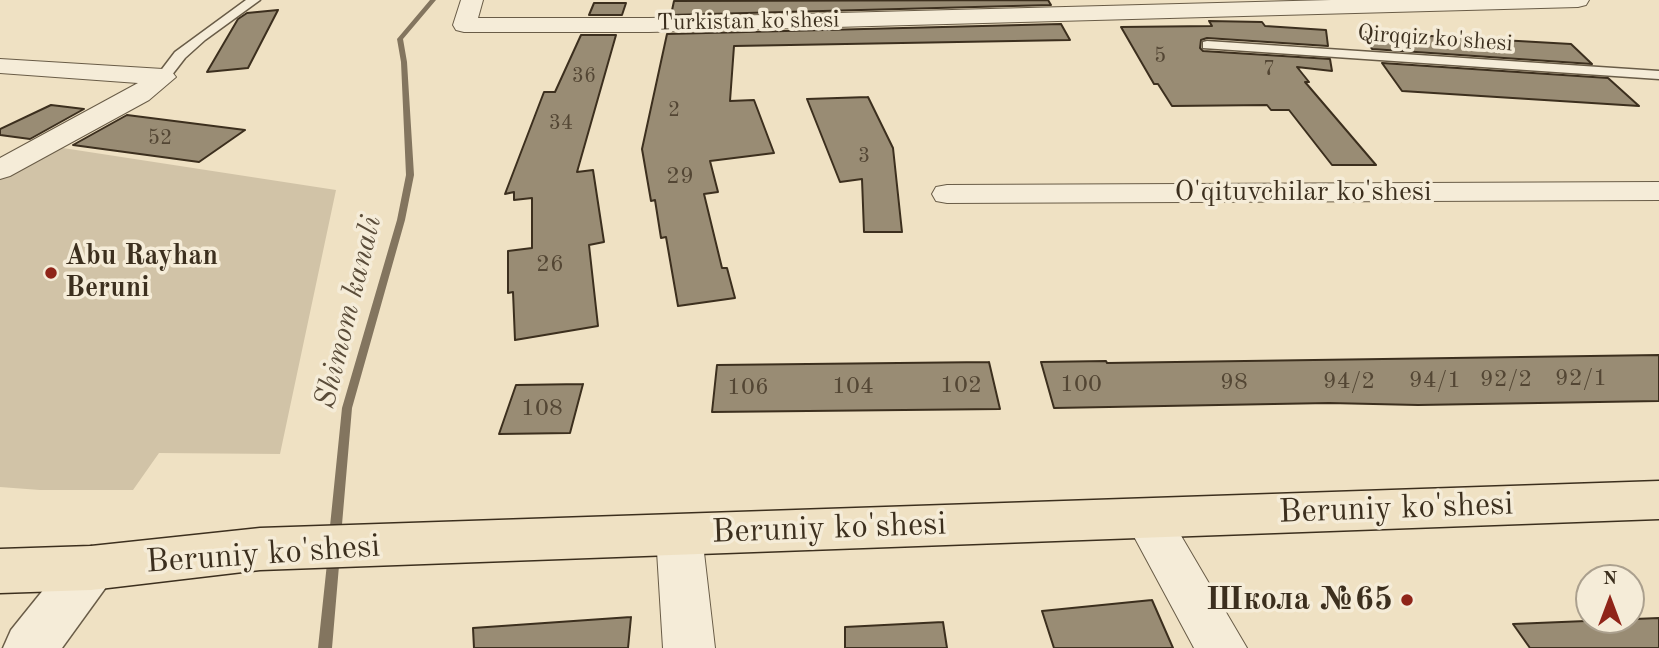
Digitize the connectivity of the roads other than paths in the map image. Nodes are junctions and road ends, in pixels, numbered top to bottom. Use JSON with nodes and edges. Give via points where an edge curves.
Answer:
{"nodes":[{"id":1,"x":254,"y":0,"type":"edge"},
{"id":2,"x":472,"y":0,"type":"edge"},
{"id":3,"x":1578,"y":0,"type":"edge"},
{"id":4,"x":1118,"y":6,"type":"edge"},
{"id":5,"x":1207,"y":46,"type":"dead end"},
{"id":6,"x":0,"y":66,"type":"edge"},
{"id":7,"x":1659,"y":75,"type":"edge"},
{"id":8,"x":163,"y":76,"type":"junction"},
{"id":9,"x":0,"y":170,"type":"edge"},
{"id":10,"x":1659,"y":191,"type":"edge"},
{"id":11,"x":947,"y":194,"type":"dead end"},
{"id":12,"x":1659,"y":500,"type":"edge"},
{"id":13,"x":1147,"y":518,"type":"junction"},
{"id":14,"x":678,"y":535,"type":"junction"},
{"id":15,"x":91,"y":568,"type":"junction"},
{"id":16,"x":0,"y":571,"type":"edge"},
{"id":17,"x":30,"y":648,"type":"edge"},
{"id":18,"x":689,"y":648,"type":"edge"},
{"id":19,"x":1222,"y":648,"type":"edge"}],
"edges":[{"from":1,"to":8,"type":"lane","via":[[201,37]]},
{"from":2,"to":4,"type":"street","name":"Turkistan ko'shesi","via":[[464,24],[649,25]]},
{"from":3,"to":4,"type":"street","name":"Turkistan ko'shesi"},
{"from":5,"to":7,"type":"lane","name":"Qirqqiz ko'shesi"},
{"from":6,"to":8,"type":"street"},
{"from":8,"to":9,"type":"street","via":[[140,94]]},
{"from":10,"to":11,"type":"street","name":"O'qituvchilar ko'shesi"},
{"from":12,"to":13,"type":"main road","name":"Beruniy ko'shesi"},
{"from":13,"to":14,"type":"main road","name":"Beruniy ko'shesi"},
{"from":13,"to":19,"type":"street"},
{"from":14,"to":15,"type":"main road","name":"Beruniy ko'shesi","via":[[260,549]]},
{"from":14,"to":18,"type":"street"},
{"from":15,"to":16,"type":"main road","name":"Beruniy ko'shesi"},
{"from":15,"to":17,"type":"street"}]}
